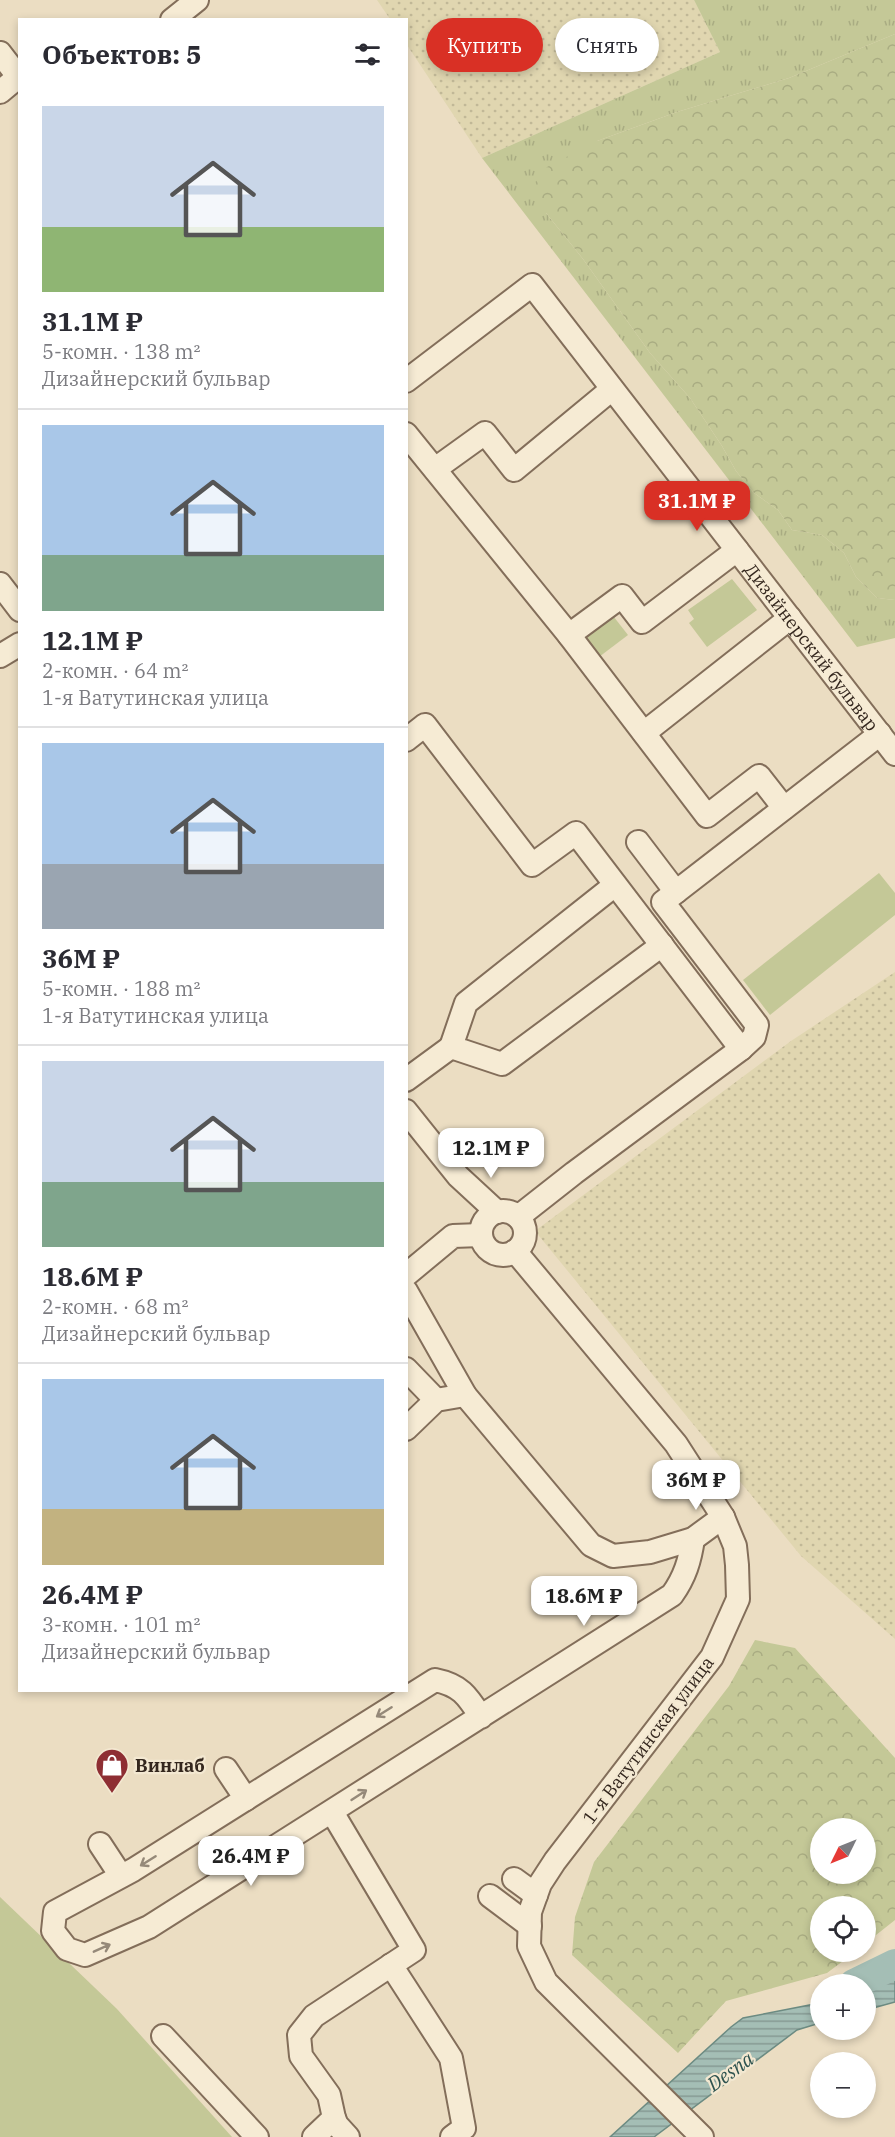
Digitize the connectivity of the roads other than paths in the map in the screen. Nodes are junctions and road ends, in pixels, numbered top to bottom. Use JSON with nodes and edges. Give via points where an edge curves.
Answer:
{"nodes":[{"id":1,"x":197,"y":0,"type":"edge"},
{"id":2,"x":174,"y":18,"type":"edge"},
{"id":3,"x":0,"y":53,"type":"edge"},
{"id":4,"x":18,"y":77,"type":"edge"},
{"id":5,"x":18,"y":79,"type":"edge"},
{"id":6,"x":0,"y":92,"type":"edge"},
{"id":7,"x":408,"y":379,"type":"edge"},
{"id":8,"x":612,"y":389,"type":"junction"},
{"id":9,"x":408,"y":436,"type":"edge"},
{"id":10,"x":435,"y":469,"type":"junction"},
{"id":11,"x":737,"y":550,"type":"junction"},
{"id":12,"x":0,"y":584,"type":"edge"},
{"id":13,"x":18,"y":606,"type":"edge"},
{"id":14,"x":790,"y":618,"type":"junction"},
{"id":15,"x":569,"y":635,"type":"junction"},
{"id":16,"x":18,"y":646,"type":"edge"},
{"id":17,"x":0,"y":656,"type":"edge"},
{"id":18,"x":644,"y":733,"type":"junction"},
{"id":19,"x":880,"y":734,"type":"junction"},
{"id":20,"x":408,"y":738,"type":"edge"},
{"id":21,"x":895,"y":753,"type":"edge"},
{"id":22,"x":784,"y":808,"type":"junction"},
{"id":23,"x":638,"y":842,"type":"dead end"},
{"id":24,"x":615,"y":885,"type":"junction"},
{"id":25,"x":676,"y":892,"type":"junction"},
{"id":26,"x":662,"y":945,"type":"junction"},
{"id":27,"x":451,"y":1047,"type":"junction"},
{"id":28,"x":741,"y":1049,"type":"junction"},
{"id":29,"x":408,"y":1079,"type":"edge"},
{"id":30,"x":408,"y":1114,"type":"edge"},
{"id":31,"x":495,"y":1223,"type":"junction"},
{"id":32,"x":515,"y":1251,"type":"junction"},
{"id":33,"x":408,"y":1273,"type":"edge"},
{"id":34,"x":408,"y":1295,"type":"edge"},
{"id":35,"x":408,"y":1371,"type":"edge"},
{"id":36,"x":465,"y":1395,"type":"junction"},
{"id":37,"x":436,"y":1400,"type":"junction"},
{"id":38,"x":408,"y":1427,"type":"edge"},
{"id":39,"x":723,"y":1517,"type":"junction"},
{"id":40,"x":693,"y":1539,"type":"junction"},
{"id":41,"x":481,"y":1717,"type":"junction"},
{"id":42,"x":226,"y":1769,"type":"dead end"},
{"id":43,"x":246,"y":1799,"type":"junction"},
{"id":44,"x":332,"y":1812,"type":"junction"},
{"id":45,"x":100,"y":1844,"type":"dead end"},
{"id":46,"x":121,"y":1876,"type":"junction"},
{"id":47,"x":532,"y":1912,"type":"junction"},
{"id":48,"x":392,"y":1965,"type":"junction"},
{"id":49,"x":163,"y":2036,"type":"dead end"},
{"id":50,"x":334,"y":2118,"type":"junction"},
{"id":51,"x":257,"y":2137,"type":"edge"},
{"id":52,"x":314,"y":2137,"type":"edge"},
{"id":53,"x":348,"y":2137,"type":"edge"},
{"id":54,"x":452,"y":2137,"type":"edge"},
{"id":55,"x":702,"y":2137,"type":"edge"}],
"edges":[{"from":1,"to":2,"type":"street"},
{"from":3,"to":4,"type":"street"},
{"from":5,"to":6,"type":"street"},
{"from":7,"to":8,"type":"street","name":"Дизайнерский бульвар","via":[[532,285]]},
{"from":8,"to":10,"type":"street","via":[[514,470],[485,433]]},
{"from":8,"to":11,"type":"street","name":"Дизайнерский бульвар"},
{"from":9,"to":10,"type":"street"},
{"from":10,"to":15,"type":"street"},
{"from":11,"to":14,"type":"street","name":"Дизайнерский бульвар"},
{"from":11,"to":15,"type":"street","via":[[642,622],[622,596]]},
{"from":12,"to":13,"type":"street"},
{"from":14,"to":18,"type":"street"},
{"from":14,"to":19,"type":"street","name":"Дизайнерский бульвар"},
{"from":15,"to":18,"type":"street"},
{"from":16,"to":17,"type":"street"},
{"from":18,"to":22,"type":"street","via":[[707,816],[759,776]]},
{"from":19,"to":21,"type":"street","name":"Дизайнерский бульвар"},
{"from":19,"to":22,"type":"street"},
{"from":20,"to":24,"type":"street","via":[[425,725],[532,865],[576,833]]},
{"from":22,"to":25,"type":"street"},
{"from":23,"to":25,"type":"street"},
{"from":24,"to":26,"type":"street"},
{"from":24,"to":27,"type":"street","via":[[466,1003]]},
{"from":25,"to":28,"type":"street","via":[[663,902],[757,1025],[754,1037]]},
{"from":26,"to":27,"type":"street","via":[[502,1064]]},
{"from":26,"to":28,"type":"street"},
{"from":27,"to":29,"type":"street"},
{"from":28,"to":31,"type":"street","via":[[574,1173]]},
{"from":30,"to":31,"type":"street"},
{"from":31,"to":32,"type":"street","via":[[525,1231]]},
{"from":31,"to":32,"type":"street","via":[[487,1248],[494,1253]]},
{"from":31,"to":33,"type":"street","via":[[453,1236]]},
{"from":32,"to":39,"type":"street","name":"1-я Ватутинская улица","via":[[676,1444]]},
{"from":34,"to":36,"type":"street"},
{"from":35,"to":37,"type":"street"},
{"from":36,"to":37,"type":"street"},
{"from":36,"to":40,"type":"street","via":[[591,1545],[613,1556],[650,1552]]},
{"from":37,"to":38,"type":"street"},
{"from":39,"to":40,"type":"street"},
{"from":39,"to":47,"type":"street","name":"1-я Ватутинская улица","via":[[735,1546],[738,1599],[720,1644],[555,1861],[540,1884]]},
{"from":40,"to":41,"type":"street","via":[[682,1582],[672,1595]]},
{"from":41,"to":43,"type":"street","one_way":true,"via":[[468,1696],[452,1684],[435,1680]]},
{"from":44,"to":41,"type":"street","one_way":true},
{"from":42,"to":43,"type":"street"},
{"from":43,"to":46,"type":"street","one_way":true},
{"from":46,"to":44,"type":"street","one_way":true,"via":[[55,1912],[53,1930],[67,1949],[85,1955],[149,1927]]},
{"from":44,"to":48,"type":"street","via":[[414,1950]]},
{"from":45,"to":46,"type":"street"},
{"from":47,"to":47,"type":"street","via":[[500,1888]]},
{"from":47,"to":55,"type":"street","via":[[529,1946],[546,1982]]},
{"from":48,"to":50,"type":"street","via":[[314,2016],[299,2035],[301,2056],[329,2095]]},
{"from":48,"to":54,"type":"street","via":[[451,2058],[464,2128]]},
{"from":49,"to":51,"type":"street"},
{"from":50,"to":52,"type":"street"},
{"from":50,"to":53,"type":"street"}]}
